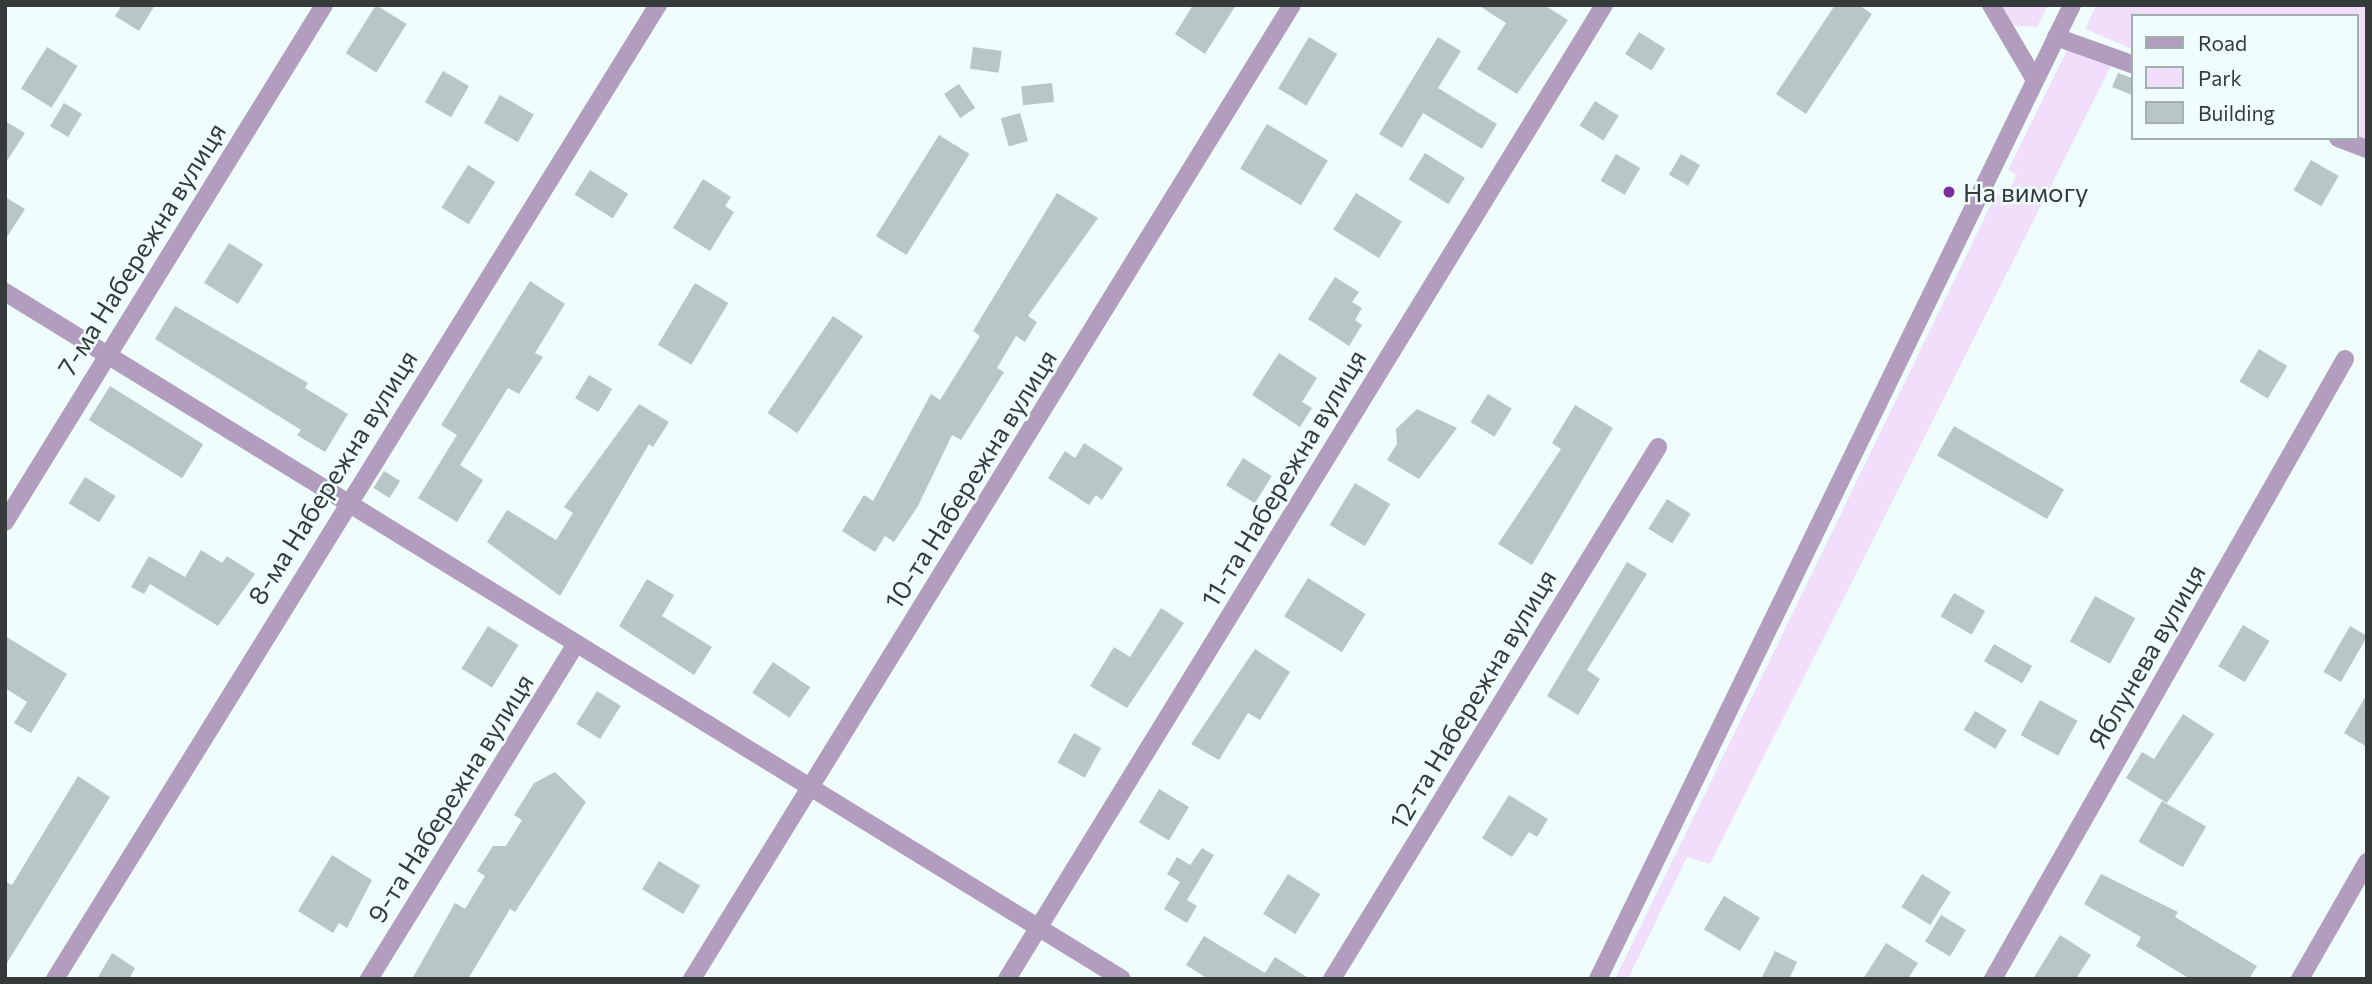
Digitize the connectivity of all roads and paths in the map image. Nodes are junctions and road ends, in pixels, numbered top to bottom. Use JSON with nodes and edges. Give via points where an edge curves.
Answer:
{"nodes":[{"id":1,"x":324,"y":5,"type":"edge"},
{"id":2,"x":659,"y":5,"type":"edge"},
{"id":3,"x":1292,"y":5,"type":"edge"},
{"id":4,"x":1604,"y":5,"type":"edge"},
{"id":5,"x":1991,"y":5,"type":"edge"},
{"id":6,"x":2072,"y":5,"type":"edge"},
{"id":7,"x":2056,"y":37,"type":"junction"},
{"id":8,"x":2130,"y":63,"type":"edge"},
{"id":9,"x":2035,"y":80,"type":"junction"},
{"id":10,"x":2343,"y":140,"type":"edge"},
{"id":11,"x":2367,"y":149,"type":"edge"},
{"id":12,"x":5,"y":292,"type":"edge"},
{"id":13,"x":107,"y":354,"type":"junction"},
{"id":14,"x":2345,"y":359,"type":"dead end"},
{"id":15,"x":1658,"y":447,"type":"dead end"},
{"id":16,"x":347,"y":504,"type":"junction"},
{"id":17,"x":5,"y":522,"type":"edge"},
{"id":18,"x":576,"y":644,"type":"junction"},
{"id":19,"x":811,"y":787,"type":"junction"},
{"id":20,"x":2367,"y":862,"type":"edge"},
{"id":21,"x":1039,"y":927,"type":"junction"},
{"id":22,"x":55,"y":979,"type":"edge"},
{"id":23,"x":369,"y":979,"type":"edge"},
{"id":24,"x":692,"y":979,"type":"edge"},
{"id":25,"x":1007,"y":979,"type":"edge"},
{"id":26,"x":1122,"y":979,"type":"edge"},
{"id":27,"x":1332,"y":979,"type":"edge"},
{"id":28,"x":1598,"y":979,"type":"edge"},
{"id":29,"x":1993,"y":979,"type":"edge"},
{"id":30,"x":2300,"y":979,"type":"edge"}],
"edges":[{"from":1,"to":13,"type":"street","name":"7-ма Набережна вулиця"},
{"from":2,"to":16,"type":"street","name":"8-ма Набережна вулиця"},
{"from":3,"to":19,"type":"street","name":"10-та Набережна вулиця"},
{"from":4,"to":21,"type":"street","name":"11-та Набережна вулиця"},
{"from":5,"to":9,"type":"street"},
{"from":6,"to":7,"type":"street"},
{"from":7,"to":8,"type":"street"},
{"from":7,"to":9,"type":"street"},
{"from":9,"to":28,"type":"street"},
{"from":10,"to":11,"type":"street"},
{"from":12,"to":13,"type":"street"},
{"from":13,"to":16,"type":"street"},
{"from":13,"to":17,"type":"street","name":"7-ма Набережна вулиця"},
{"from":14,"to":29,"type":"street","name":"Яблунева вулиця"},
{"from":15,"to":27,"type":"street","name":"12-та Набережна вулиця"},
{"from":16,"to":18,"type":"street"},
{"from":16,"to":22,"type":"street","name":"8-ма Набережна вулиця"},
{"from":18,"to":19,"type":"street"},
{"from":18,"to":23,"type":"street","name":"9-та Набережна вулиця"},
{"from":19,"to":21,"type":"street"},
{"from":19,"to":24,"type":"street","name":"10-та Набережна вулиця"},
{"from":20,"to":30,"type":"street"},
{"from":21,"to":25,"type":"street","name":"11-та Набережна вулиця"},
{"from":21,"to":26,"type":"street"}]}
